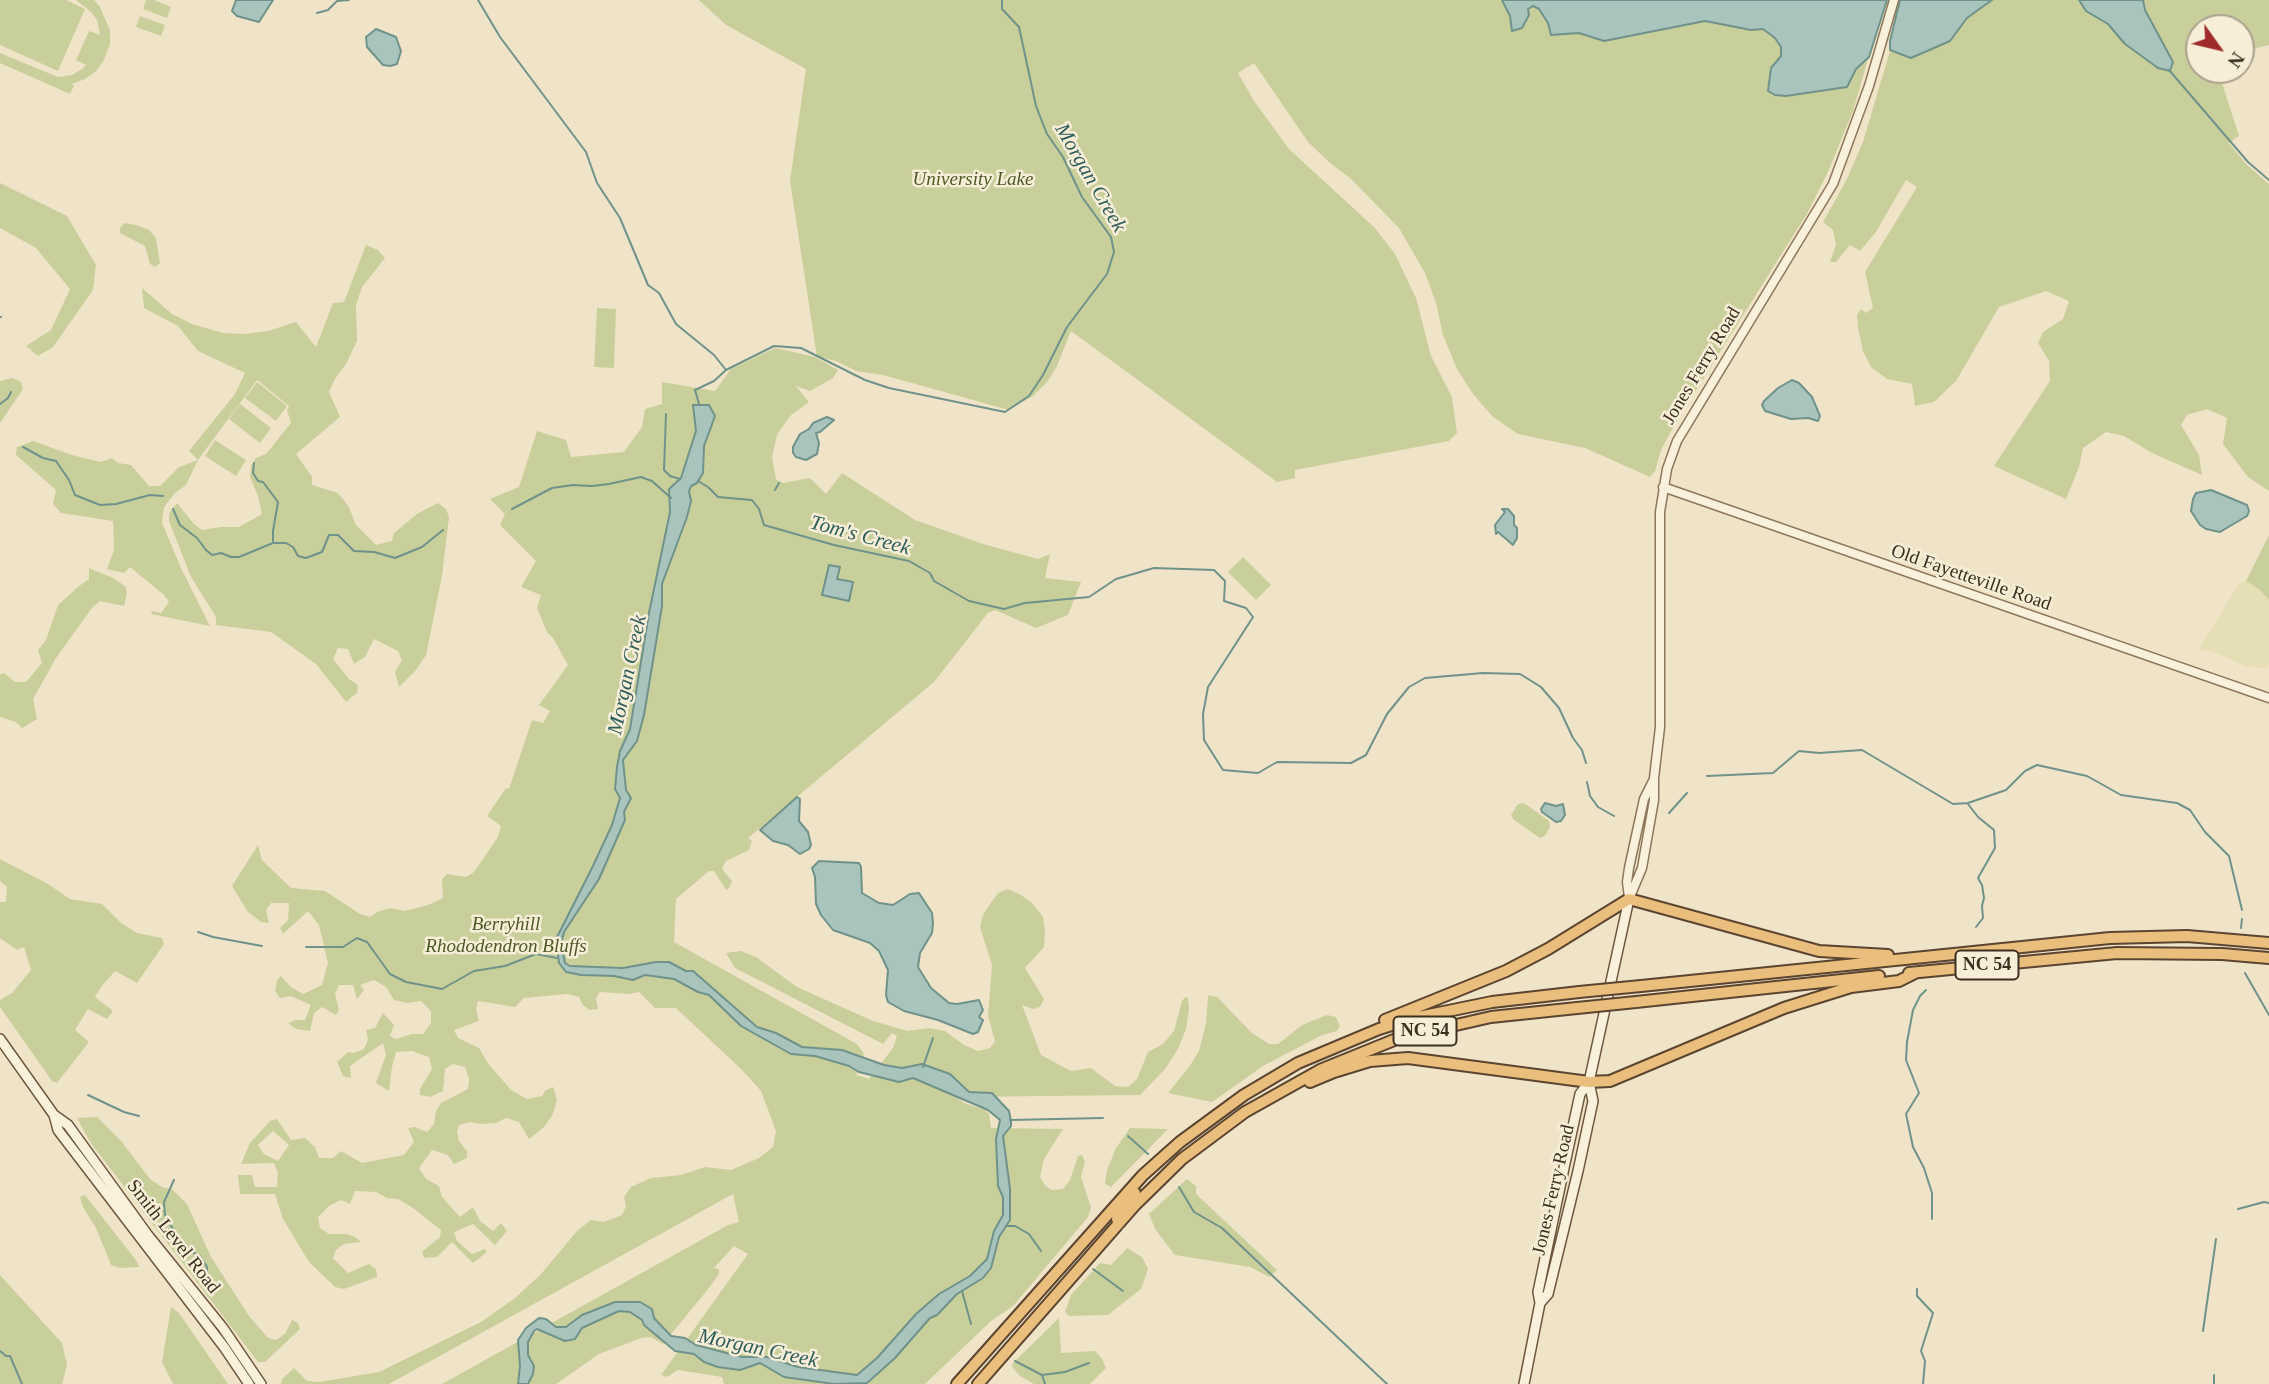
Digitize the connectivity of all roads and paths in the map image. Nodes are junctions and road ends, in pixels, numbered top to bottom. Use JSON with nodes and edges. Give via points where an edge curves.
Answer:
{"nodes":[{"id":1,"x":1894,"y":0,"type":"edge"},
{"id":2,"x":1663,"y":487,"type":"junction"},
{"id":3,"x":2269,"y":698,"type":"edge"},
{"id":4,"x":1629,"y":899,"type":"junction"},
{"id":5,"x":2269,"y":943,"type":"edge"},
{"id":6,"x":2269,"y":958,"type":"edge"},
{"id":7,"x":1897,"y":959,"type":"junction"},
{"id":8,"x":1915,"y":973,"type":"junction"},
{"id":9,"x":0,"y":1039,"type":"edge"},
{"id":10,"x":1337,"y":1045,"type":"junction"},
{"id":11,"x":1590,"y":1082,"type":"junction"},
{"id":12,"x":1283,"y":1089,"type":"junction"},
{"id":13,"x":54,"y":1115,"type":"junction"},
{"id":14,"x":1143,"y":1175,"type":"junction"},
{"id":15,"x":1110,"y":1210,"type":"junction"},
{"id":16,"x":1119,"y":1223,"type":"junction"},
{"id":17,"x":1092,"y":1254,"type":"junction"},
{"id":18,"x":164,"y":1270,"type":"junction"},
{"id":19,"x":1540,"y":1303,"type":"junction"},
{"id":20,"x":261,"y":1383,"type":"edge"},
{"id":21,"x":249,"y":1384,"type":"edge"},
{"id":22,"x":957,"y":1384,"type":"edge"},
{"id":23,"x":978,"y":1384,"type":"edge"},
{"id":24,"x":1524,"y":1384,"type":"edge"}],
"edges":[{"from":1,"to":2,"type":"street","name":"Jones Ferry Road","via":[[1858,121],[1833,184],[1677,441]]},
{"from":2,"to":3,"type":"street","name":"Old Fayetteville Road"},
{"from":2,"to":4,"type":"street","name":"Jones Ferry Road","via":[[1660,727],[1654,778],[1644,799],[1629,868]]},
{"from":4,"to":7,"type":"highway","via":[[1819,951],[1885,954]]},
{"from":4,"to":10,"type":"highway","via":[[1506,971],[1345,1036]]},
{"from":4,"to":11,"type":"main road","name":"Jones Ferry Road"},
{"from":5,"to":7,"type":"highway","number":"NC 54","via":[[2187,936],[2110,938]]},
{"from":6,"to":8,"type":"highway","number":"NC 54","via":[[2117,953]]},
{"from":7,"to":10,"type":"highway","number":"NC 54","bridge":true,"via":[[1492,1002],[1379,1029]]},
{"from":8,"to":11,"type":"highway","via":[[1899,981],[1851,987],[1784,1008],[1617,1078]]},
{"from":8,"to":12,"type":"highway","number":"NC 54","bridge":true,"via":[[1491,1017],[1419,1032],[1340,1060]]},
{"from":9,"to":13,"type":"main road","name":"Smith Level Road"},
{"from":10,"to":14,"type":"highway","number":"NC 54","via":[[1228,1105]]},
{"from":11,"to":12,"type":"highway","via":[[1408,1058],[1370,1061]]},
{"from":11,"to":19,"type":"main road","name":"Jones Ferry Road","via":[[1579,1098],[1539,1289]]},
{"from":11,"to":19,"type":"main road","name":"Jones Ferry Road","via":[[1593,1101],[1578,1171],[1548,1294]]},
{"from":12,"to":16,"type":"highway","number":"NC 54","via":[[1189,1153]]},
{"from":13,"to":18,"type":"main road","name":"Smith Level Road","via":[[58,1130]]},
{"from":13,"to":20,"type":"main road","name":"Smith Level Road","via":[[68,1125]]},
{"from":14,"to":15,"type":"highway","number":"NC 54"},
{"from":14,"to":16,"type":"highway","via":[[1141,1185],[1120,1212]]},
{"from":15,"to":17,"type":"highway","via":[[1110,1220],[1092,1245]]},
{"from":15,"to":22,"type":"highway","number":"NC 54"},
{"from":16,"to":17,"type":"highway","number":"NC 54"},
{"from":17,"to":23,"type":"highway","number":"NC 54"},
{"from":18,"to":20,"type":"main road","via":[[192,1297],[253,1380]]},
{"from":18,"to":21,"type":"main road","name":"Smith Level Road"},
{"from":19,"to":24,"type":"main road","name":"Jones Ferry Road"}]}
